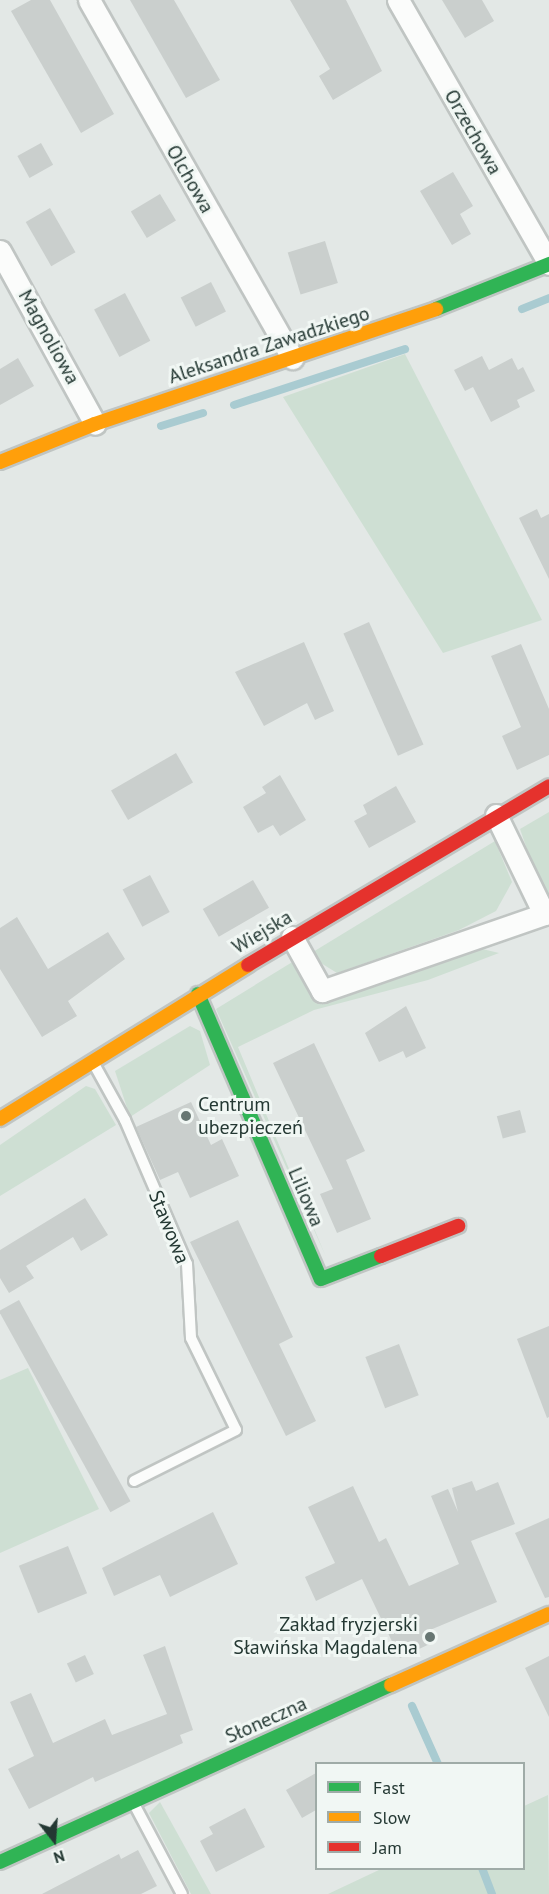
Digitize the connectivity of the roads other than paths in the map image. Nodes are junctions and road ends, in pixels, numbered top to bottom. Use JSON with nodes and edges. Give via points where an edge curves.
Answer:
{"nodes":[{"id":1,"x":89,"y":0,"type":"edge"},
{"id":2,"x":398,"y":0,"type":"edge"},
{"id":3,"x":0,"y":251,"type":"edge"},
{"id":4,"x":549,"y":264,"type":"edge"},
{"id":5,"x":292,"y":357,"type":"junction"},
{"id":6,"x":95,"y":424,"type":"junction"},
{"id":7,"x":0,"y":462,"type":"edge"},
{"id":8,"x":549,"y":786,"type":"edge"},
{"id":9,"x":496,"y":815,"type":"junction"},
{"id":10,"x":546,"y":914,"type":"edge"},
{"id":11,"x":292,"y":937,"type":"junction"},
{"id":12,"x":198,"y":994,"type":"junction"},
{"id":13,"x":91,"y":1059,"type":"junction"},
{"id":14,"x":0,"y":1119,"type":"edge"},
{"id":15,"x":458,"y":1226,"type":"dead end"},
{"id":16,"x":134,"y":1480,"type":"dead end"},
{"id":17,"x":549,"y":1614,"type":"edge"},
{"id":18,"x":133,"y":1802,"type":"junction"},
{"id":19,"x":0,"y":1862,"type":"edge"},
{"id":20,"x":182,"y":1894,"type":"edge"}],
"edges":[{"from":1,"to":5,"type":"street","name":"Olchowa"},
{"from":2,"to":4,"type":"street","name":"Orzechowa"},
{"from":3,"to":6,"type":"street","name":"Magnoliowa"},
{"from":4,"to":5,"type":"street","name":"Aleksandra Zawadzkiego","via":[[410,319]]},
{"from":5,"to":6,"type":"street","name":"Aleksandra Zawadzkiego"},
{"from":6,"to":7,"type":"street","name":"Aleksandra Zawadzkiego"},
{"from":8,"to":9,"type":"street","name":"Wiejska"},
{"from":9,"to":10,"type":"street"},
{"from":9,"to":11,"type":"street","name":"Wiejska"},
{"from":10,"to":11,"type":"street","via":[[322,991]]},
{"from":11,"to":12,"type":"street","name":"Wiejska"},
{"from":12,"to":13,"type":"street","name":"Wiejska"},
{"from":12,"to":15,"type":"street","name":"Liliowa","via":[[321,1279]]},
{"from":13,"to":14,"type":"street","name":"Wiejska"},
{"from":13,"to":16,"type":"lane","name":"Stawowa","via":[[125,1120],[187,1264],[191,1338],[236,1430]]},
{"from":17,"to":18,"type":"street","name":"Słoneczna"},
{"from":18,"to":19,"type":"street","name":"Słoneczna"},
{"from":18,"to":20,"type":"lane"}]}
